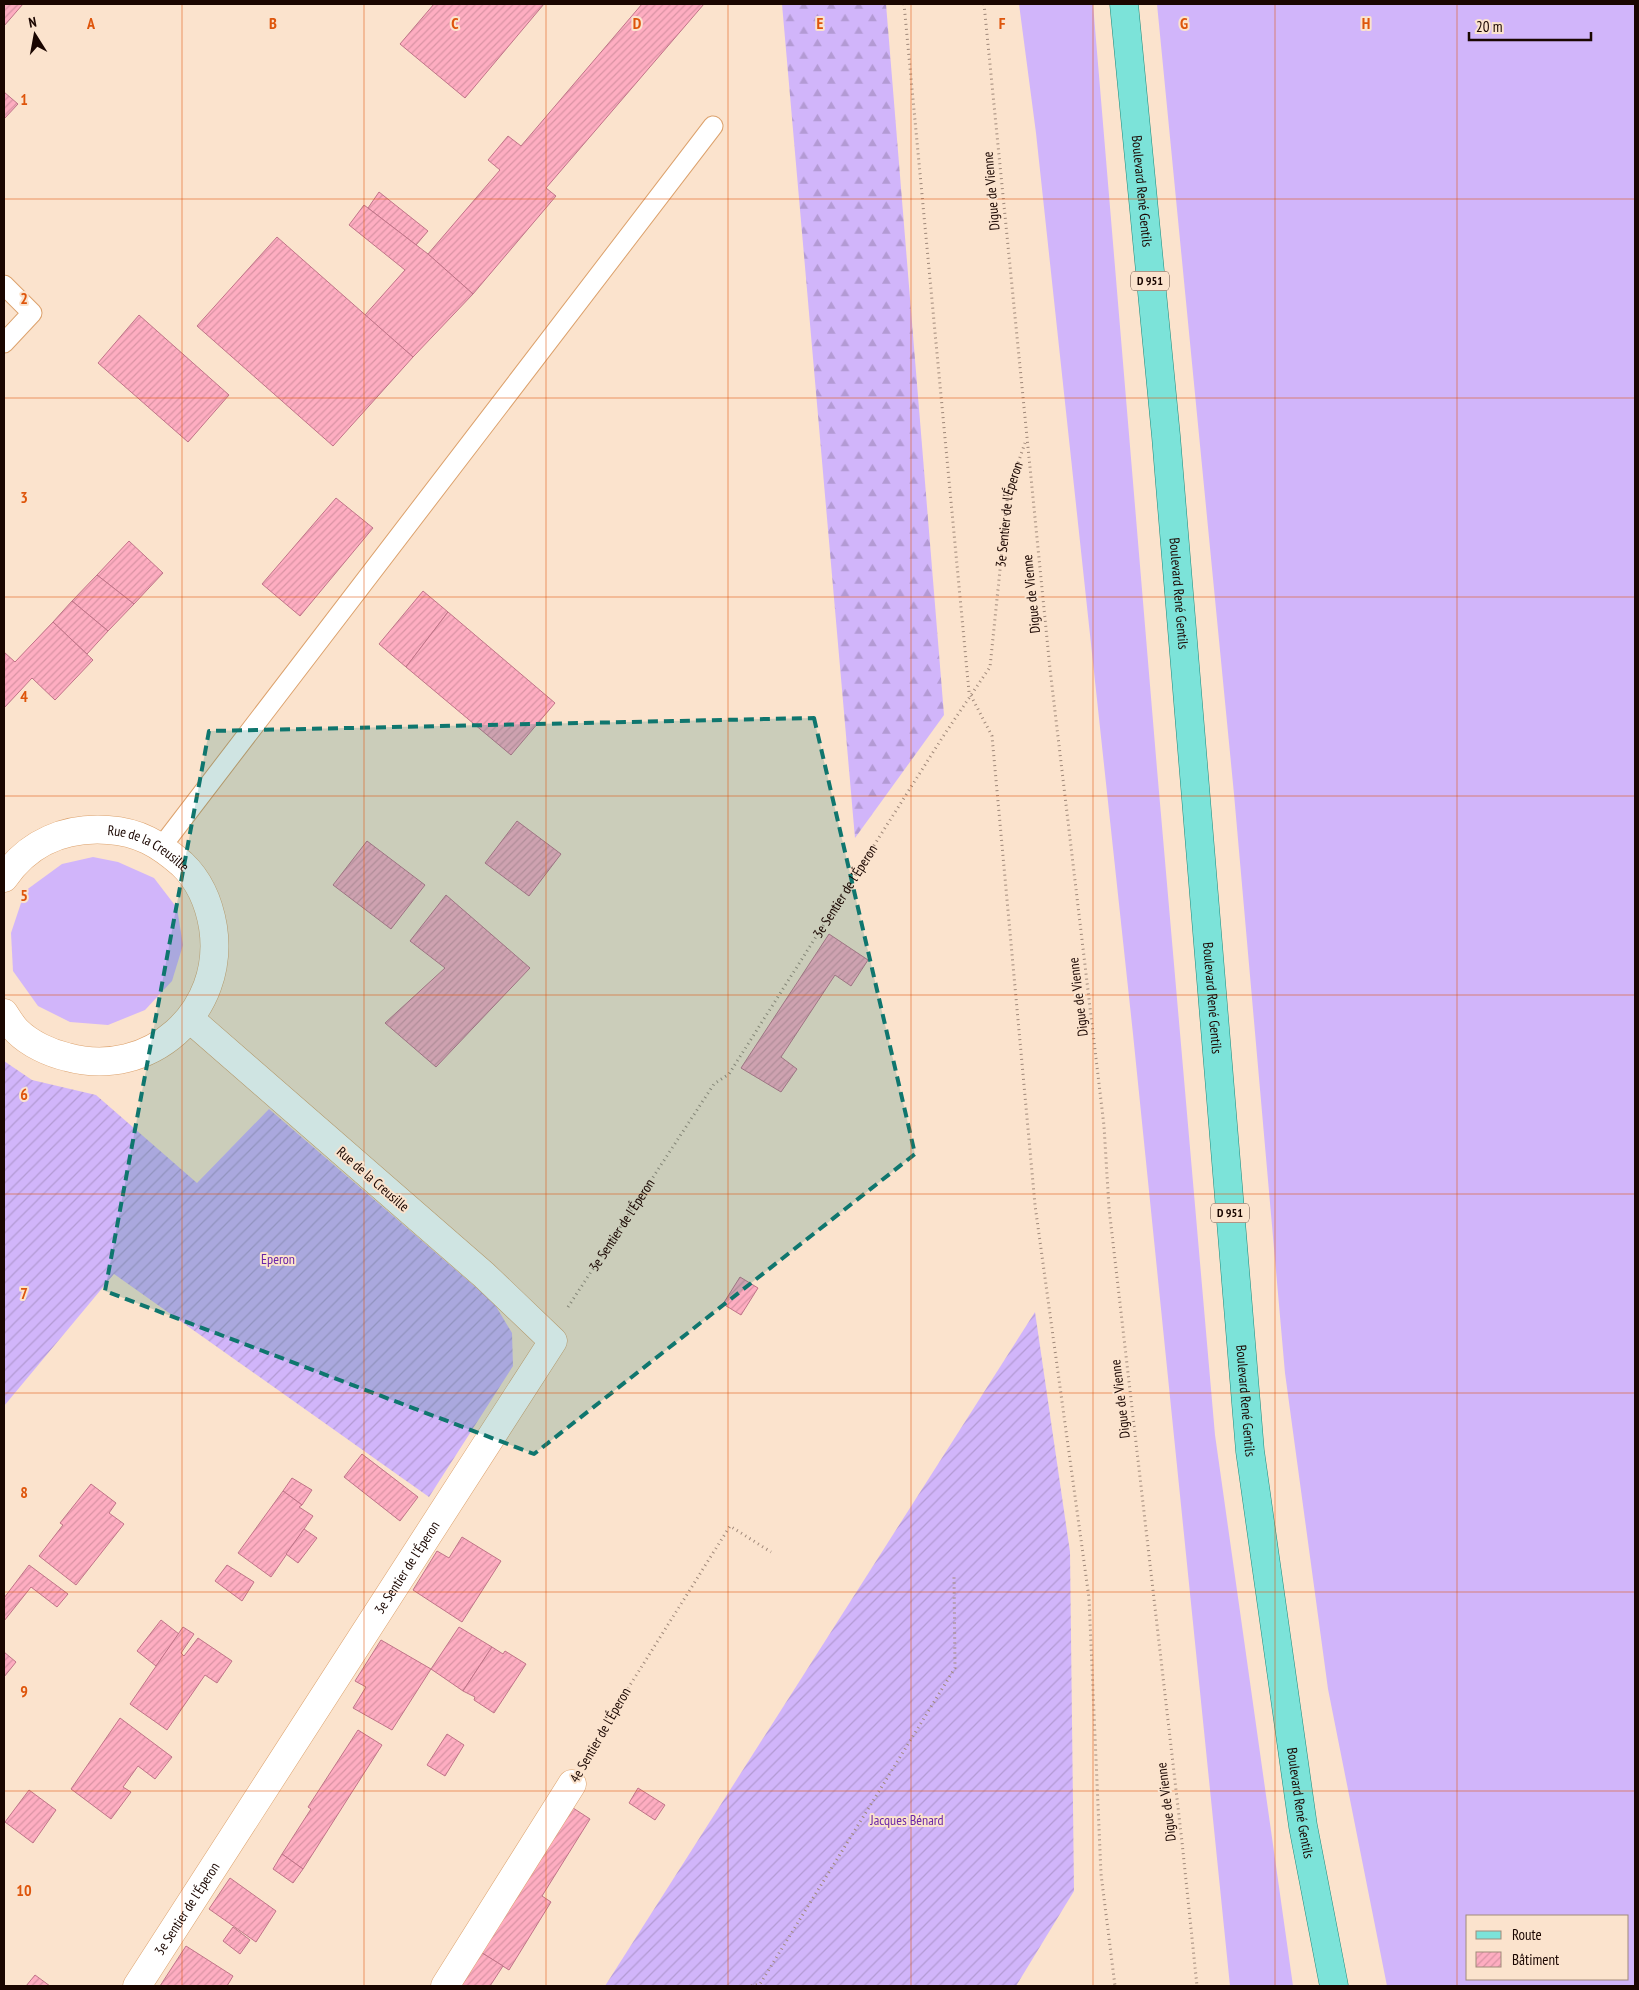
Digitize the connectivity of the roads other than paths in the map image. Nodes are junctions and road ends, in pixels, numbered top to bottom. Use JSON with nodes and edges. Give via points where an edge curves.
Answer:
{"nodes":[{"id":1,"x":1124,"y":4,"type":"edge"},
{"id":2,"x":713,"y":126,"type":"dead end"},
{"id":3,"x":4,"y":285,"type":"edge"},
{"id":4,"x":4,"y":343,"type":"edge"},
{"id":5,"x":162,"y":846,"type":"junction"},
{"id":6,"x":7,"y":865,"type":"edge"},
{"id":7,"x":4,"y":1013,"type":"edge"},
{"id":8,"x":190,"y":1019,"type":"junction"},
{"id":9,"x":553,"y":1342,"type":"joint"},
{"id":10,"x":572,"y":1784,"type":"road end"},
{"id":11,"x":136,"y":1986,"type":"edge"},
{"id":12,"x":444,"y":1986,"type":"edge"},
{"id":13,"x":1334,"y":1986,"type":"edge"}],
"edges":[{"from":1,"to":13,"type":"main road","name":"Boulevard René Gentils","number":"D 951","via":[[1166,436],[1250,1451],[1303,1826]]},
{"from":2,"to":5,"type":"lane"},
{"from":3,"to":4,"type":"lane","via":[[32,312]]},
{"from":5,"to":6,"type":"street","name":"Rue de la Creusille","via":[[124,831],[84,828],[46,840]]},
{"from":5,"to":8,"type":"street","name":"Rue de la Creusille","via":[[191,872],[210,907],[216,946],[210,985]]},
{"from":7,"to":8,"type":"street","name":"Rue de la Creusille","via":[[18,1032],[50,1052],[88,1063],[126,1060],[161,1045]]},
{"from":8,"to":9,"type":"street","name":"Rue de la Creusille","via":[[484,1275]]},
{"from":9,"to":11,"type":"street","name":"3e Sentier de l'Éperon"},
{"from":10,"to":12,"type":"street","name":"4e Sentier de l'Éperon"}]}
